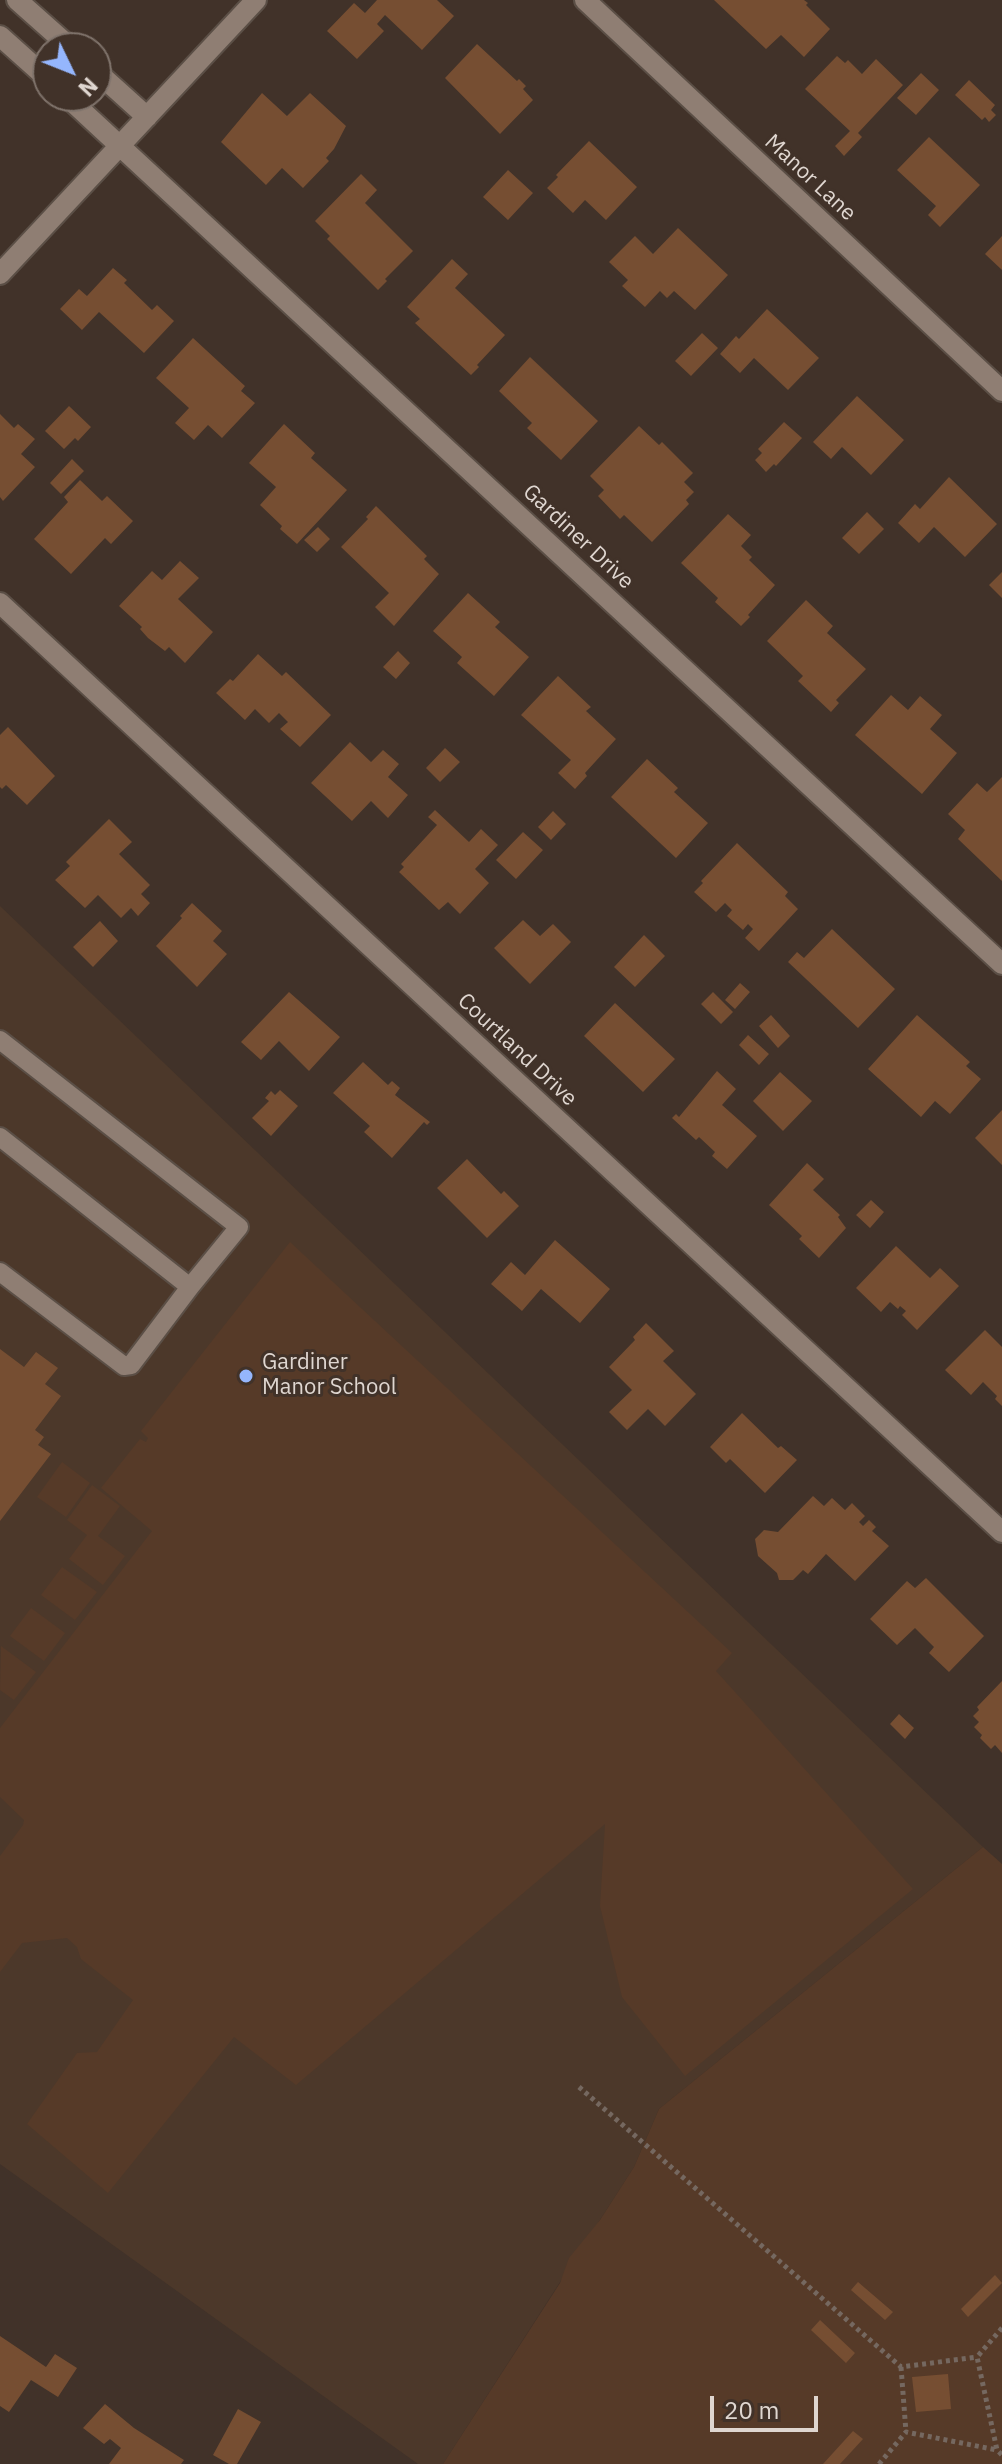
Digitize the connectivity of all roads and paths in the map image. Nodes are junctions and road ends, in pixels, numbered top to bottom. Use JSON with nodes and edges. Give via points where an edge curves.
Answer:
{"nodes":[{"id":1,"x":17,"y":0,"type":"edge"},
{"id":2,"x":256,"y":0,"type":"edge"},
{"id":3,"x":585,"y":0,"type":"edge"},
{"id":4,"x":53,"y":32,"type":"edge"},
{"id":5,"x":0,"y":36,"type":"edge"},
{"id":6,"x":32,"y":65,"type":"edge"},
{"id":7,"x":112,"y":85,"type":"edge"},
{"id":8,"x":84,"y":112,"type":"edge"},
{"id":9,"x":147,"y":117,"type":"junction"},
{"id":10,"x":121,"y":146,"type":"junction"},
{"id":11,"x":0,"y":274,"type":"edge"},
{"id":12,"x":1002,"y":391,"type":"edge"},
{"id":13,"x":0,"y":603,"type":"edge"},
{"id":14,"x":1002,"y":964,"type":"edge"},
{"id":15,"x":0,"y":1040,"type":"edge"},
{"id":16,"x":0,"y":1137,"type":"edge"},
{"id":17,"x":0,"y":1272,"type":"edge"},
{"id":18,"x":190,"y":1287,"type":"junction"},
{"id":19,"x":1002,"y":1532,"type":"edge"},
{"id":20,"x":579,"y":2087,"type":"dead end"},
{"id":21,"x":1002,"y":2328,"type":"edge"},
{"id":22,"x":977,"y":2357,"type":"junction"},
{"id":23,"x":901,"y":2367,"type":"junction"},
{"id":24,"x":906,"y":2432,"type":"junction"},
{"id":25,"x":1000,"y":2452,"type":"edge"},
{"id":26,"x":879,"y":2464,"type":"edge"}],
"edges":[{"from":1,"to":4,"type":"street"},
{"from":2,"to":9,"type":"street"},
{"from":3,"to":12,"type":"street","name":"Manor Lane"},
{"from":5,"to":6,"type":"street"},
{"from":7,"to":9,"type":"street"},
{"from":8,"to":10,"type":"street","name":"Gardiner Drive"},
{"from":9,"to":10,"type":"street"},
{"from":10,"to":11,"type":"street"},
{"from":10,"to":14,"type":"street","name":"Gardiner Drive"},
{"from":13,"to":19,"type":"street","name":"Courtland Drive"},
{"from":15,"to":18,"type":"lane","via":[[239,1227]]},
{"from":16,"to":18,"type":"lane"},
{"from":17,"to":18,"type":"lane","via":[[124,1366],[131,1365]]},
{"from":20,"to":23,"type":"path"},
{"from":21,"to":22,"type":"path"},
{"from":22,"to":23,"type":"path"},
{"from":22,"to":25,"type":"path"},
{"from":23,"to":24,"type":"path"},
{"from":24,"to":25,"type":"path"},
{"from":24,"to":26,"type":"path"}]}
